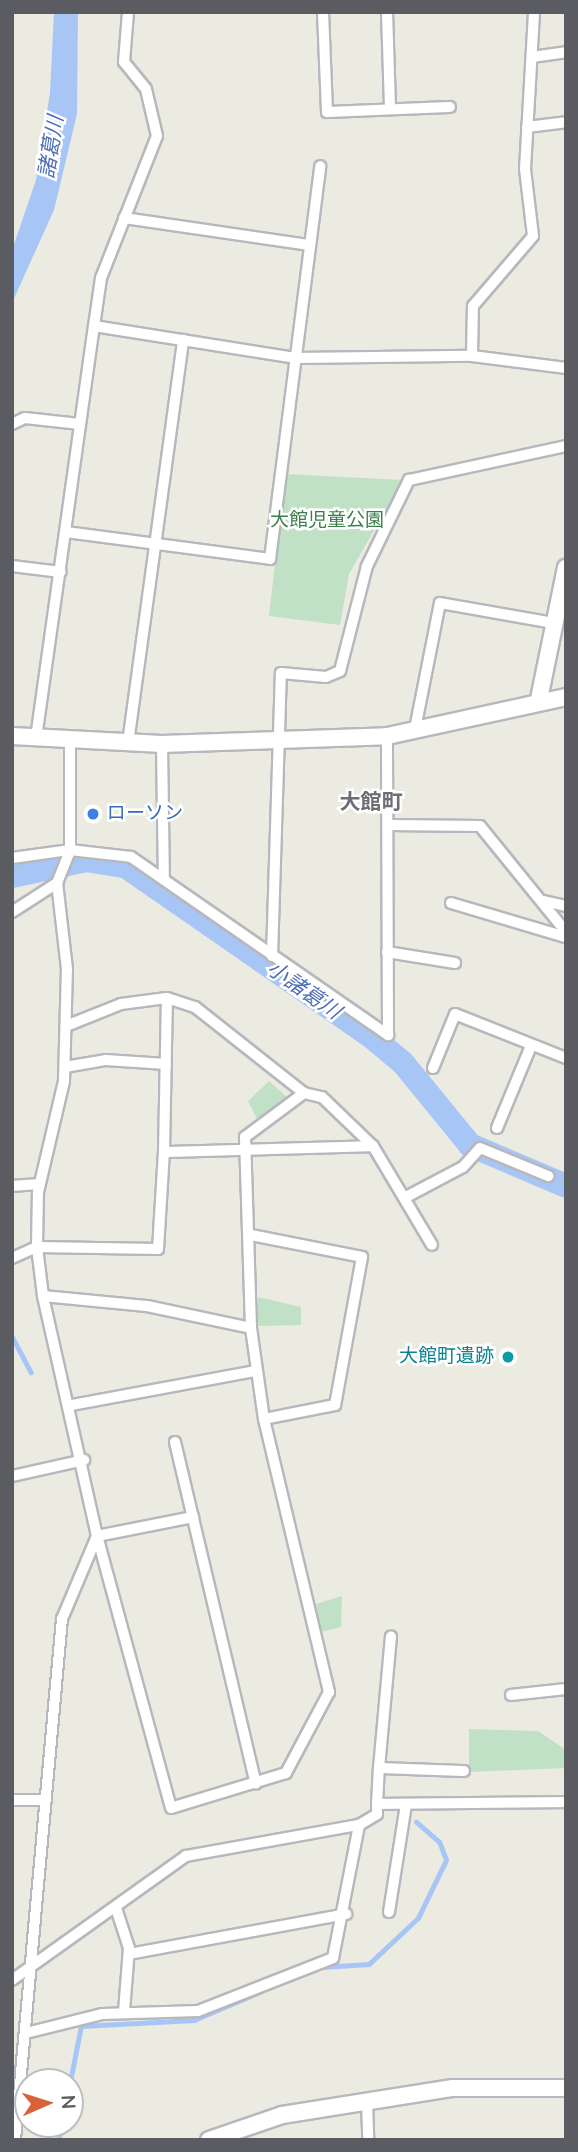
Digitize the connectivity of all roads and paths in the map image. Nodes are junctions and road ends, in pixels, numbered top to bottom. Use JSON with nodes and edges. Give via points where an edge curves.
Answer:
{"nodes":[{"id":1,"x":128,"y":12,"type":"edge"},
{"id":2,"x":323,"y":12,"type":"edge"},
{"id":3,"x":387,"y":12,"type":"edge"},
{"id":4,"x":534,"y":12,"type":"edge"},
{"id":5,"x":566,"y":52,"type":"edge"},
{"id":6,"x":531,"y":57,"type":"junction"},
{"id":7,"x":450,"y":107,"type":"dead end"},
{"id":8,"x":390,"y":109,"type":"junction"},
{"id":9,"x":566,"y":122,"type":"edge"},
{"id":10,"x":527,"y":127,"type":"junction"},
{"id":11,"x":320,"y":166,"type":"dead end"},
{"id":12,"x":124,"y":218,"type":"junction"},
{"id":13,"x":310,"y":245,"type":"junction"},
{"id":14,"x":94,"y":326,"type":"junction"},
{"id":15,"x":183,"y":340,"type":"junction"},
{"id":16,"x":472,"y":356,"type":"junction"},
{"id":17,"x":296,"y":358,"type":"junction"},
{"id":18,"x":566,"y":368,"type":"edge"},
{"id":19,"x":12,"y":424,"type":"edge"},
{"id":20,"x":80,"y":424,"type":"junction"},
{"id":21,"x":566,"y":446,"type":"edge"},
{"id":22,"x":66,"y":531,"type":"junction"},
{"id":23,"x":156,"y":543,"type":"junction"},
{"id":24,"x":12,"y":566,"type":"edge"},
{"id":25,"x":566,"y":568,"type":"edge"},
{"id":26,"x":61,"y":572,"type":"junction"},
{"id":27,"x":554,"y":623,"type":"junction"},
{"id":28,"x":566,"y":696,"type":"edge"},
{"id":29,"x":539,"y":699,"type":"junction"},
{"id":30,"x":415,"y":729,"type":"junction"},
{"id":31,"x":12,"y":736,"type":"edge"},
{"id":32,"x":387,"y":737,"type":"junction"},
{"id":33,"x":36,"y":738,"type":"junction"},
{"id":34,"x":70,"y":741,"type":"junction"},
{"id":35,"x":276,"y":742,"type":"junction"},
{"id":36,"x":128,"y":743,"type":"junction"},
{"id":37,"x":162,"y":744,"type":"junction"},
{"id":38,"x":389,"y":824,"type":"junction"},
{"id":39,"x":70,"y":851,"type":"junction"},
{"id":40,"x":12,"y":858,"type":"edge"},
{"id":41,"x":164,"y":879,"type":"junction"},
{"id":42,"x":57,"y":883,"type":"junction"},
{"id":43,"x":544,"y":901,"type":"junction"},
{"id":44,"x":451,"y":903,"type":"dead end"},
{"id":45,"x":566,"y":906,"type":"edge"},
{"id":46,"x":12,"y":912,"type":"edge"},
{"id":47,"x":566,"y":934,"type":"edge"},
{"id":48,"x":387,"y":952,"type":"junction"},
{"id":49,"x":272,"y":956,"type":"junction"},
{"id":50,"x":455,"y":962,"type":"dead end"},
{"id":51,"x":167,"y":998,"type":"junction"},
{"id":52,"x":66,"y":1026,"type":"junction"},
{"id":53,"x":531,"y":1046,"type":"junction"},
{"id":54,"x":566,"y":1058,"type":"edge"},
{"id":55,"x":166,"y":1064,"type":"junction"},
{"id":56,"x":65,"y":1067,"type":"junction"},
{"id":57,"x":433,"y":1068,"type":"dead end"},
{"id":58,"x":304,"y":1093,"type":"junction"},
{"id":59,"x":497,"y":1128,"type":"dead end"},
{"id":60,"x":373,"y":1146,"type":"junction"},
{"id":61,"x":247,"y":1147,"type":"junction"},
{"id":62,"x":164,"y":1152,"type":"junction"},
{"id":63,"x":548,"y":1176,"type":"dead end"},
{"id":64,"x":39,"y":1184,"type":"junction"},
{"id":65,"x":12,"y":1186,"type":"edge"},
{"id":66,"x":406,"y":1197,"type":"junction"},
{"id":67,"x":251,"y":1235,"type":"junction"},
{"id":68,"x":432,"y":1245,"type":"dead end"},
{"id":69,"x":37,"y":1247,"type":"junction"},
{"id":70,"x":12,"y":1258,"type":"edge"},
{"id":71,"x":43,"y":1296,"type":"junction"},
{"id":72,"x":251,"y":1328,"type":"junction"},
{"id":73,"x":255,"y":1371,"type":"junction"},
{"id":74,"x":72,"y":1405,"type":"junction"},
{"id":75,"x":264,"y":1419,"type":"junction"},
{"id":76,"x":175,"y":1443,"type":"dead end"},
{"id":77,"x":84,"y":1460,"type":"junction"},
{"id":78,"x":12,"y":1476,"type":"edge"},
{"id":79,"x":193,"y":1517,"type":"junction"},
{"id":80,"x":97,"y":1536,"type":"junction"},
{"id":81,"x":391,"y":1637,"type":"dead end"},
{"id":82,"x":566,"y":1689,"type":"edge"},
{"id":83,"x":511,"y":1695,"type":"dead end"},
{"id":84,"x":379,"y":1768,"type":"junction"},
{"id":85,"x":464,"y":1771,"type":"dead end"},
{"id":86,"x":256,"y":1784,"type":"junction"},
{"id":87,"x":12,"y":1800,"type":"edge"},
{"id":88,"x":46,"y":1800,"type":"junction"},
{"id":89,"x":566,"y":1802,"type":"edge"},
{"id":90,"x":377,"y":1804,"type":"junction"},
{"id":91,"x":406,"y":1804,"type":"junction"},
{"id":92,"x":359,"y":1825,"type":"junction"},
{"id":93,"x":116,"y":1908,"type":"junction"},
{"id":94,"x":389,"y":1912,"type":"dead end"},
{"id":95,"x":346,"y":1914,"type":"junction"},
{"id":96,"x":129,"y":1954,"type":"junction"},
{"id":97,"x":33,"y":1971,"type":"junction"},
{"id":98,"x":12,"y":1980,"type":"edge"},
{"id":99,"x":124,"y":2012,"type":"junction"},
{"id":100,"x":26,"y":2033,"type":"junction"},
{"id":101,"x":566,"y":2088,"type":"edge"},
{"id":102,"x":367,"y":2102,"type":"junction"},
{"id":103,"x":15,"y":2140,"type":"edge"},
{"id":104,"x":209,"y":2140,"type":"edge"},
{"id":105,"x":368,"y":2140,"type":"edge"}],
"edges":[{"from":1,"to":12,"type":"street","via":[[124,62],[146,89],[156,136]]},
{"from":2,"to":8,"type":"street","via":[[327,112]]},
{"from":3,"to":8,"type":"street"},
{"from":4,"to":6,"type":"street"},
{"from":5,"to":6,"type":"street"},
{"from":6,"to":10,"type":"street"},
{"from":7,"to":8,"type":"street"},
{"from":9,"to":10,"type":"street"},
{"from":10,"to":16,"type":"street","via":[[533,236],[473,306]]},
{"from":11,"to":13,"type":"street"},
{"from":12,"to":13,"type":"street"},
{"from":12,"to":14,"type":"street","via":[[101,278]]},
{"from":13,"to":17,"type":"street"},
{"from":14,"to":15,"type":"street"},
{"from":14,"to":20,"type":"street"},
{"from":15,"to":17,"type":"street"},
{"from":15,"to":23,"type":"street"},
{"from":16,"to":17,"type":"street"},
{"from":16,"to":18,"type":"street"},
{"from":17,"to":23,"type":"street","via":[[270,559]]},
{"from":19,"to":20,"type":"street","via":[[25,418]]},
{"from":20,"to":22,"type":"street"},
{"from":21,"to":35,"type":"street","via":[[409,480],[367,566],[340,671],[326,677],[281,673]]},
{"from":22,"to":23,"type":"street"},
{"from":22,"to":26,"type":"street"},
{"from":23,"to":36,"type":"street"},
{"from":24,"to":26,"type":"street"},
{"from":25,"to":27,"type":"street"},
{"from":26,"to":33,"type":"street"},
{"from":27,"to":29,"type":"street"},
{"from":27,"to":30,"type":"street","via":[[440,603]]},
{"from":28,"to":29,"type":"street"},
{"from":29,"to":30,"type":"street"},
{"from":30,"to":32,"type":"street"},
{"from":31,"to":33,"type":"street"},
{"from":32,"to":35,"type":"street"},
{"from":32,"to":38,"type":"street"},
{"from":33,"to":34,"type":"street"},
{"from":34,"to":36,"type":"street"},
{"from":34,"to":39,"type":"street"},
{"from":35,"to":37,"type":"street"},
{"from":35,"to":49,"type":"street"},
{"from":36,"to":37,"type":"street"},
{"from":37,"to":41,"type":"street"},
{"from":38,"to":43,"type":"street","via":[[480,826]]},
{"from":38,"to":48,"type":"street"},
{"from":39,"to":40,"type":"street"},
{"from":39,"to":41,"type":"street","via":[[131,857]]},
{"from":39,"to":42,"type":"street"},
{"from":41,"to":49,"type":"street"},
{"from":42,"to":46,"type":"street"},
{"from":42,"to":52,"type":"street","via":[[67,969]]},
{"from":43,"to":45,"type":"street"},
{"from":43,"to":47,"type":"street"},
{"from":44,"to":47,"type":"street"},
{"from":48,"to":49,"type":"street","via":[[388,1035]]},
{"from":48,"to":50,"type":"street"},
{"from":51,"to":52,"type":"street","via":[[121,1004]]},
{"from":51,"to":55,"type":"street"},
{"from":51,"to":58,"type":"street","via":[[195,1007]]},
{"from":52,"to":56,"type":"street"},
{"from":53,"to":54,"type":"street"},
{"from":53,"to":57,"type":"street","via":[[455,1014]]},
{"from":53,"to":59,"type":"street"},
{"from":55,"to":56,"type":"street","via":[[106,1060]]},
{"from":55,"to":62,"type":"street"},
{"from":56,"to":64,"type":"street"},
{"from":58,"to":60,"type":"street","via":[[322,1097]]},
{"from":58,"to":61,"type":"street","via":[[245,1137]]},
{"from":60,"to":61,"type":"street"},
{"from":60,"to":66,"type":"street"},
{"from":61,"to":62,"type":"street"},
{"from":61,"to":67,"type":"street"},
{"from":62,"to":69,"type":"street","via":[[158,1250]]},
{"from":63,"to":66,"type":"street","via":[[480,1148],[463,1167]]},
{"from":64,"to":65,"type":"street"},
{"from":64,"to":69,"type":"street"},
{"from":66,"to":68,"type":"street"},
{"from":67,"to":72,"type":"street"},
{"from":67,"to":75,"type":"street","via":[[362,1257],[335,1405]]},
{"from":69,"to":70,"type":"street"},
{"from":69,"to":71,"type":"street"},
{"from":71,"to":72,"type":"street","via":[[147,1307]]},
{"from":71,"to":74,"type":"street"},
{"from":72,"to":73,"type":"street"},
{"from":73,"to":74,"type":"street"},
{"from":73,"to":75,"type":"street"},
{"from":74,"to":77,"type":"street"},
{"from":75,"to":86,"type":"street","via":[[329,1692],[286,1773]]},
{"from":76,"to":79,"type":"street"},
{"from":77,"to":78,"type":"street"},
{"from":77,"to":80,"type":"street"},
{"from":79,"to":80,"type":"street"},
{"from":79,"to":86,"type":"street"},
{"from":80,"to":86,"type":"street","via":[[171,1808]]},
{"from":80,"to":88,"type":"street","via":[[62,1619]]},
{"from":81,"to":84,"type":"street"},
{"from":82,"to":83,"type":"street"},
{"from":84,"to":85,"type":"street"},
{"from":84,"to":90,"type":"street"},
{"from":87,"to":88,"type":"street"},
{"from":88,"to":97,"type":"street"},
{"from":89,"to":91,"type":"street"},
{"from":90,"to":91,"type":"street"},
{"from":90,"to":92,"type":"street","via":[[377,1814]]},
{"from":91,"to":94,"type":"street"},
{"from":92,"to":93,"type":"street","via":[[186,1856]]},
{"from":92,"to":95,"type":"street"},
{"from":93,"to":96,"type":"street"},
{"from":93,"to":97,"type":"street"},
{"from":95,"to":96,"type":"street"},
{"from":95,"to":99,"type":"street","via":[[333,1958],[198,2011]]},
{"from":96,"to":99,"type":"street"},
{"from":97,"to":98,"type":"street"},
{"from":97,"to":100,"type":"street"},
{"from":99,"to":100,"type":"street"},
{"from":100,"to":103,"type":"street"},
{"from":101,"to":102,"type":"street","via":[[453,2088]]},
{"from":102,"to":104,"type":"street","via":[[282,2115]]},
{"from":102,"to":105,"type":"street"}]}
